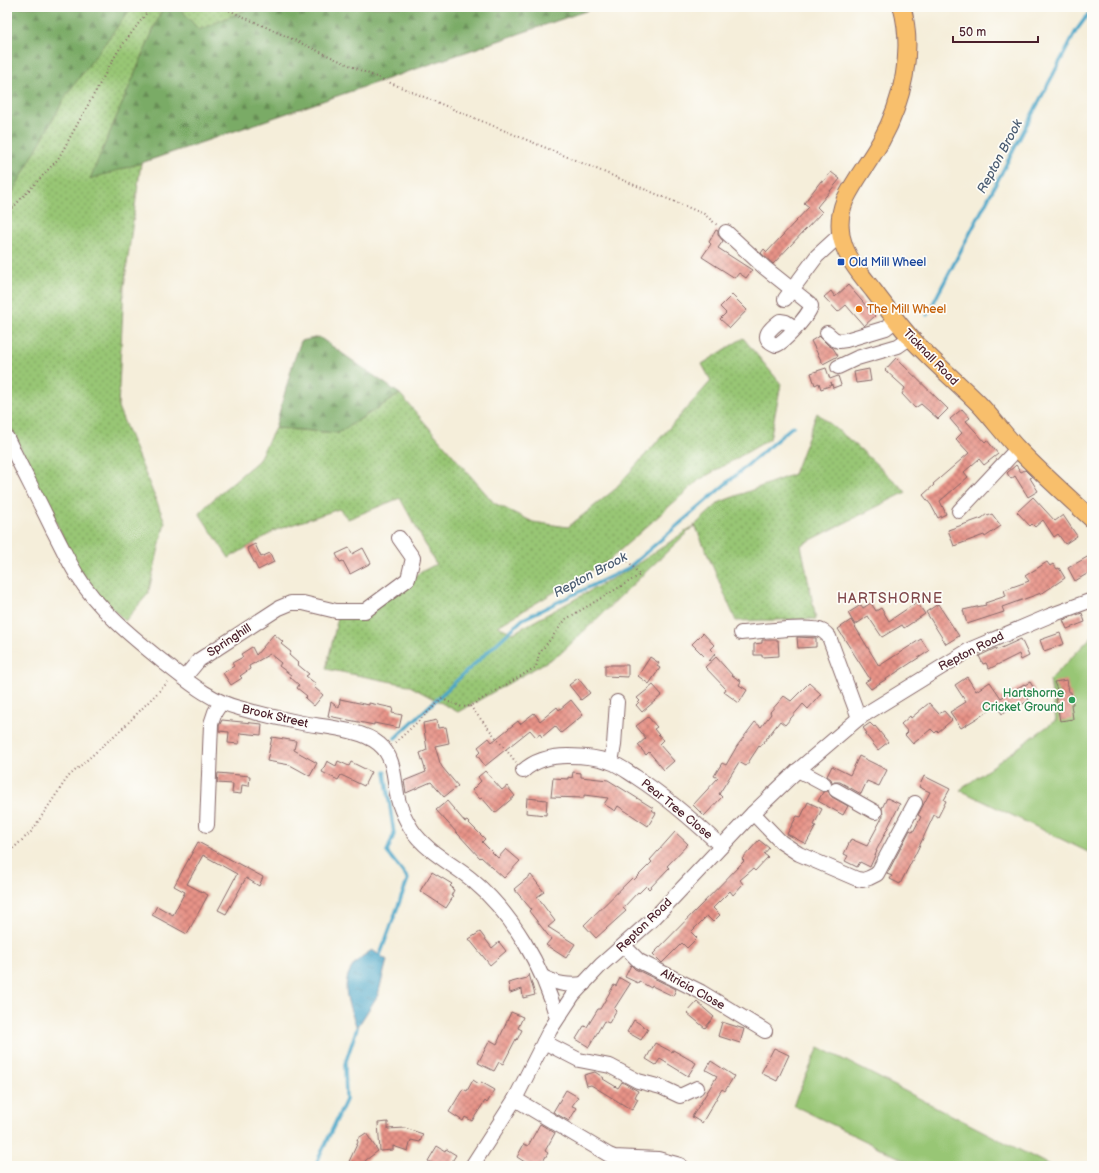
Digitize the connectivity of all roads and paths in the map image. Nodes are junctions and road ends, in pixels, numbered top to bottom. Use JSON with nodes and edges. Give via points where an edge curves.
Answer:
{"nodes":[{"id":1,"x":151,"y":7,"type":"edge"},
{"id":2,"x":222,"y":7,"type":"edge"},
{"id":3,"x":902,"y":7,"type":"edge"},
{"id":4,"x":7,"y":214,"type":"edge"},
{"id":5,"x":726,"y":232,"type":"joint"},
{"id":6,"x":840,"y":235,"type":"junction"},
{"id":7,"x":789,"y":294,"type":"junction"},
{"id":8,"x":896,"y":320,"type":"junction"},
{"id":9,"x":795,"y":328,"type":"dead end"},
{"id":10,"x":872,"y":331,"type":"junction"},
{"id":11,"x":827,"y":333,"type":"dead end"},
{"id":12,"x":911,"y":337,"type":"junction"},
{"id":13,"x":887,"y":349,"type":"junction"},
{"id":14,"x":838,"y":367,"type":"dead end"},
{"id":15,"x":7,"y":438,"type":"edge"},
{"id":16,"x":1018,"y":448,"type":"junction"},
{"id":17,"x":959,"y":511,"type":"dead end"},
{"id":18,"x":1092,"y":520,"type":"edge"},
{"id":19,"x":399,"y":538,"type":"dead end"},
{"id":20,"x":623,"y":555,"type":"dead end"},
{"id":21,"x":1092,"y":600,"type":"edge"},
{"id":22,"x":741,"y":633,"type":"dead end"},
{"id":23,"x":180,"y":675,"type":"junction"},
{"id":24,"x":617,"y":702,"type":"dead end"},
{"id":25,"x":221,"y":703,"type":"junction"},
{"id":26,"x":470,"y":706,"type":"junction"},
{"id":27,"x":859,"y":718,"type":"junction"},
{"id":28,"x":386,"y":752,"type":"junction"},
{"id":29,"x":610,"y":762,"type":"junction"},
{"id":30,"x":798,"y":770,"type":"junction"},
{"id":31,"x":523,"y":771,"type":"joint"},
{"id":32,"x":915,"y":803,"type":"dead end"},
{"id":33,"x":875,"y":812,"type":"dead end"},
{"id":34,"x":753,"y":813,"type":"junction"},
{"id":35,"x":207,"y":825,"type":"dead end"},
{"id":36,"x":721,"y":846,"type":"junction"},
{"id":37,"x":7,"y":854,"type":"edge"},
{"id":38,"x":624,"y":946,"type":"junction"},
{"id":39,"x":543,"y":977,"type":"junction"},
{"id":40,"x":584,"y":984,"type":"junction"},
{"id":41,"x":557,"y":1018,"type":"junction"},
{"id":42,"x":765,"y":1031,"type":"dead end"},
{"id":43,"x":544,"y":1042,"type":"junction"},
{"id":44,"x":697,"y":1088,"type":"dead end"},
{"id":45,"x":515,"y":1098,"type":"junction"},
{"id":46,"x":680,"y":1165,"type":"dead end"},
{"id":47,"x":472,"y":1166,"type":"edge"}],
"edges":[{"from":1,"to":4,"type":"path","via":[[118,51],[58,159]]},
{"from":2,"to":5,"type":"path","via":[[362,71],[704,214]]},
{"from":3,"to":6,"type":"main road","name":"Ticknall Road","via":[[907,42],[904,73],[896,108],[882,140],[845,201],[840,219]]},
{"from":5,"to":7,"type":"street"},
{"from":6,"to":7,"type":"street","via":[[817,256]]},
{"from":6,"to":8,"type":"main road","name":"Ticknall Road","via":[[850,258]]},
{"from":7,"to":9,"type":"street","via":[[811,306]]},
{"from":8,"to":10,"type":"street","via":[[886,328]]},
{"from":8,"to":12,"type":"main road","name":"Ticknall Road"},
{"from":10,"to":11,"type":"street","via":[[839,341]]},
{"from":10,"to":13,"type":"street"},
{"from":12,"to":13,"type":"street","via":[[898,346]]},
{"from":12,"to":16,"type":"main road","name":"Ticknall Road","via":[[980,405]]},
{"from":13,"to":14,"type":"street"},
{"from":15,"to":23,"type":"street","name":"Brook Street","via":[[77,576],[122,626]]},
{"from":16,"to":17,"type":"street"},
{"from":16,"to":18,"type":"main road","name":"Ticknall Road"},
{"from":19,"to":23,"type":"street","name":"Springhill","via":[[413,558],[408,579],[365,611],[336,611],[303,603],[291,603],[279,608]]},
{"from":20,"to":26,"type":"path","via":[[640,575],[566,619],[539,654],[536,667]]},
{"from":21,"to":27,"type":"street","name":"Repton Road","via":[[971,649]]},
{"from":22,"to":27,"type":"street","via":[[793,629],[822,631],[829,637]]},
{"from":23,"to":25,"type":"street","name":"Brook Street"},
{"from":23,"to":37,"type":"path","via":[[68,777],[30,832]]},
{"from":24,"to":29,"type":"street","via":[[614,745]]},
{"from":25,"to":28,"type":"street","name":"Brook Street","via":[[282,719],[352,731],[379,744]]},
{"from":25,"to":35,"type":"street","via":[[211,724]]},
{"from":26,"to":28,"type":"path","via":[[462,707],[442,699]]},
{"from":26,"to":31,"type":"path"},
{"from":27,"to":30,"type":"street","name":"Repton Road"},
{"from":28,"to":39,"type":"street","name":"Brook Street","via":[[392,763],[404,816],[418,838],[472,880],[504,911]]},
{"from":29,"to":31,"type":"street","name":"Pear Tree Close","via":[[594,758],[560,756],[531,764]]},
{"from":29,"to":36,"type":"street","name":"Pear Tree Close","via":[[667,798]]},
{"from":30,"to":33,"type":"street"},
{"from":30,"to":34,"type":"street","name":"Repton Road"},
{"from":32,"to":34,"type":"street","via":[[876,874],[863,880],[790,848]]},
{"from":34,"to":36,"type":"street","name":"Repton Road"},
{"from":36,"to":38,"type":"street","name":"Repton Road","via":[[655,917]]},
{"from":38,"to":40,"type":"street","name":"Repton Road","via":[[601,965]]},
{"from":38,"to":42,"type":"street","name":"Altricia Close","via":[[639,961],[701,992]]},
{"from":39,"to":40,"type":"street","via":[[556,983]]},
{"from":39,"to":41,"type":"street","name":"Brook Street"},
{"from":40,"to":41,"type":"street","name":"Repton Road"},
{"from":41,"to":43,"type":"street","name":"Repton Road"},
{"from":43,"to":44,"type":"street","via":[[579,1060],[610,1066],[638,1081],[661,1087],[680,1096]]},
{"from":43,"to":45,"type":"street","name":"Repton Road"},
{"from":45,"to":46,"type":"street","via":[[609,1155],[667,1160]]},
{"from":45,"to":47,"type":"street","name":"Repton Road"}]}
